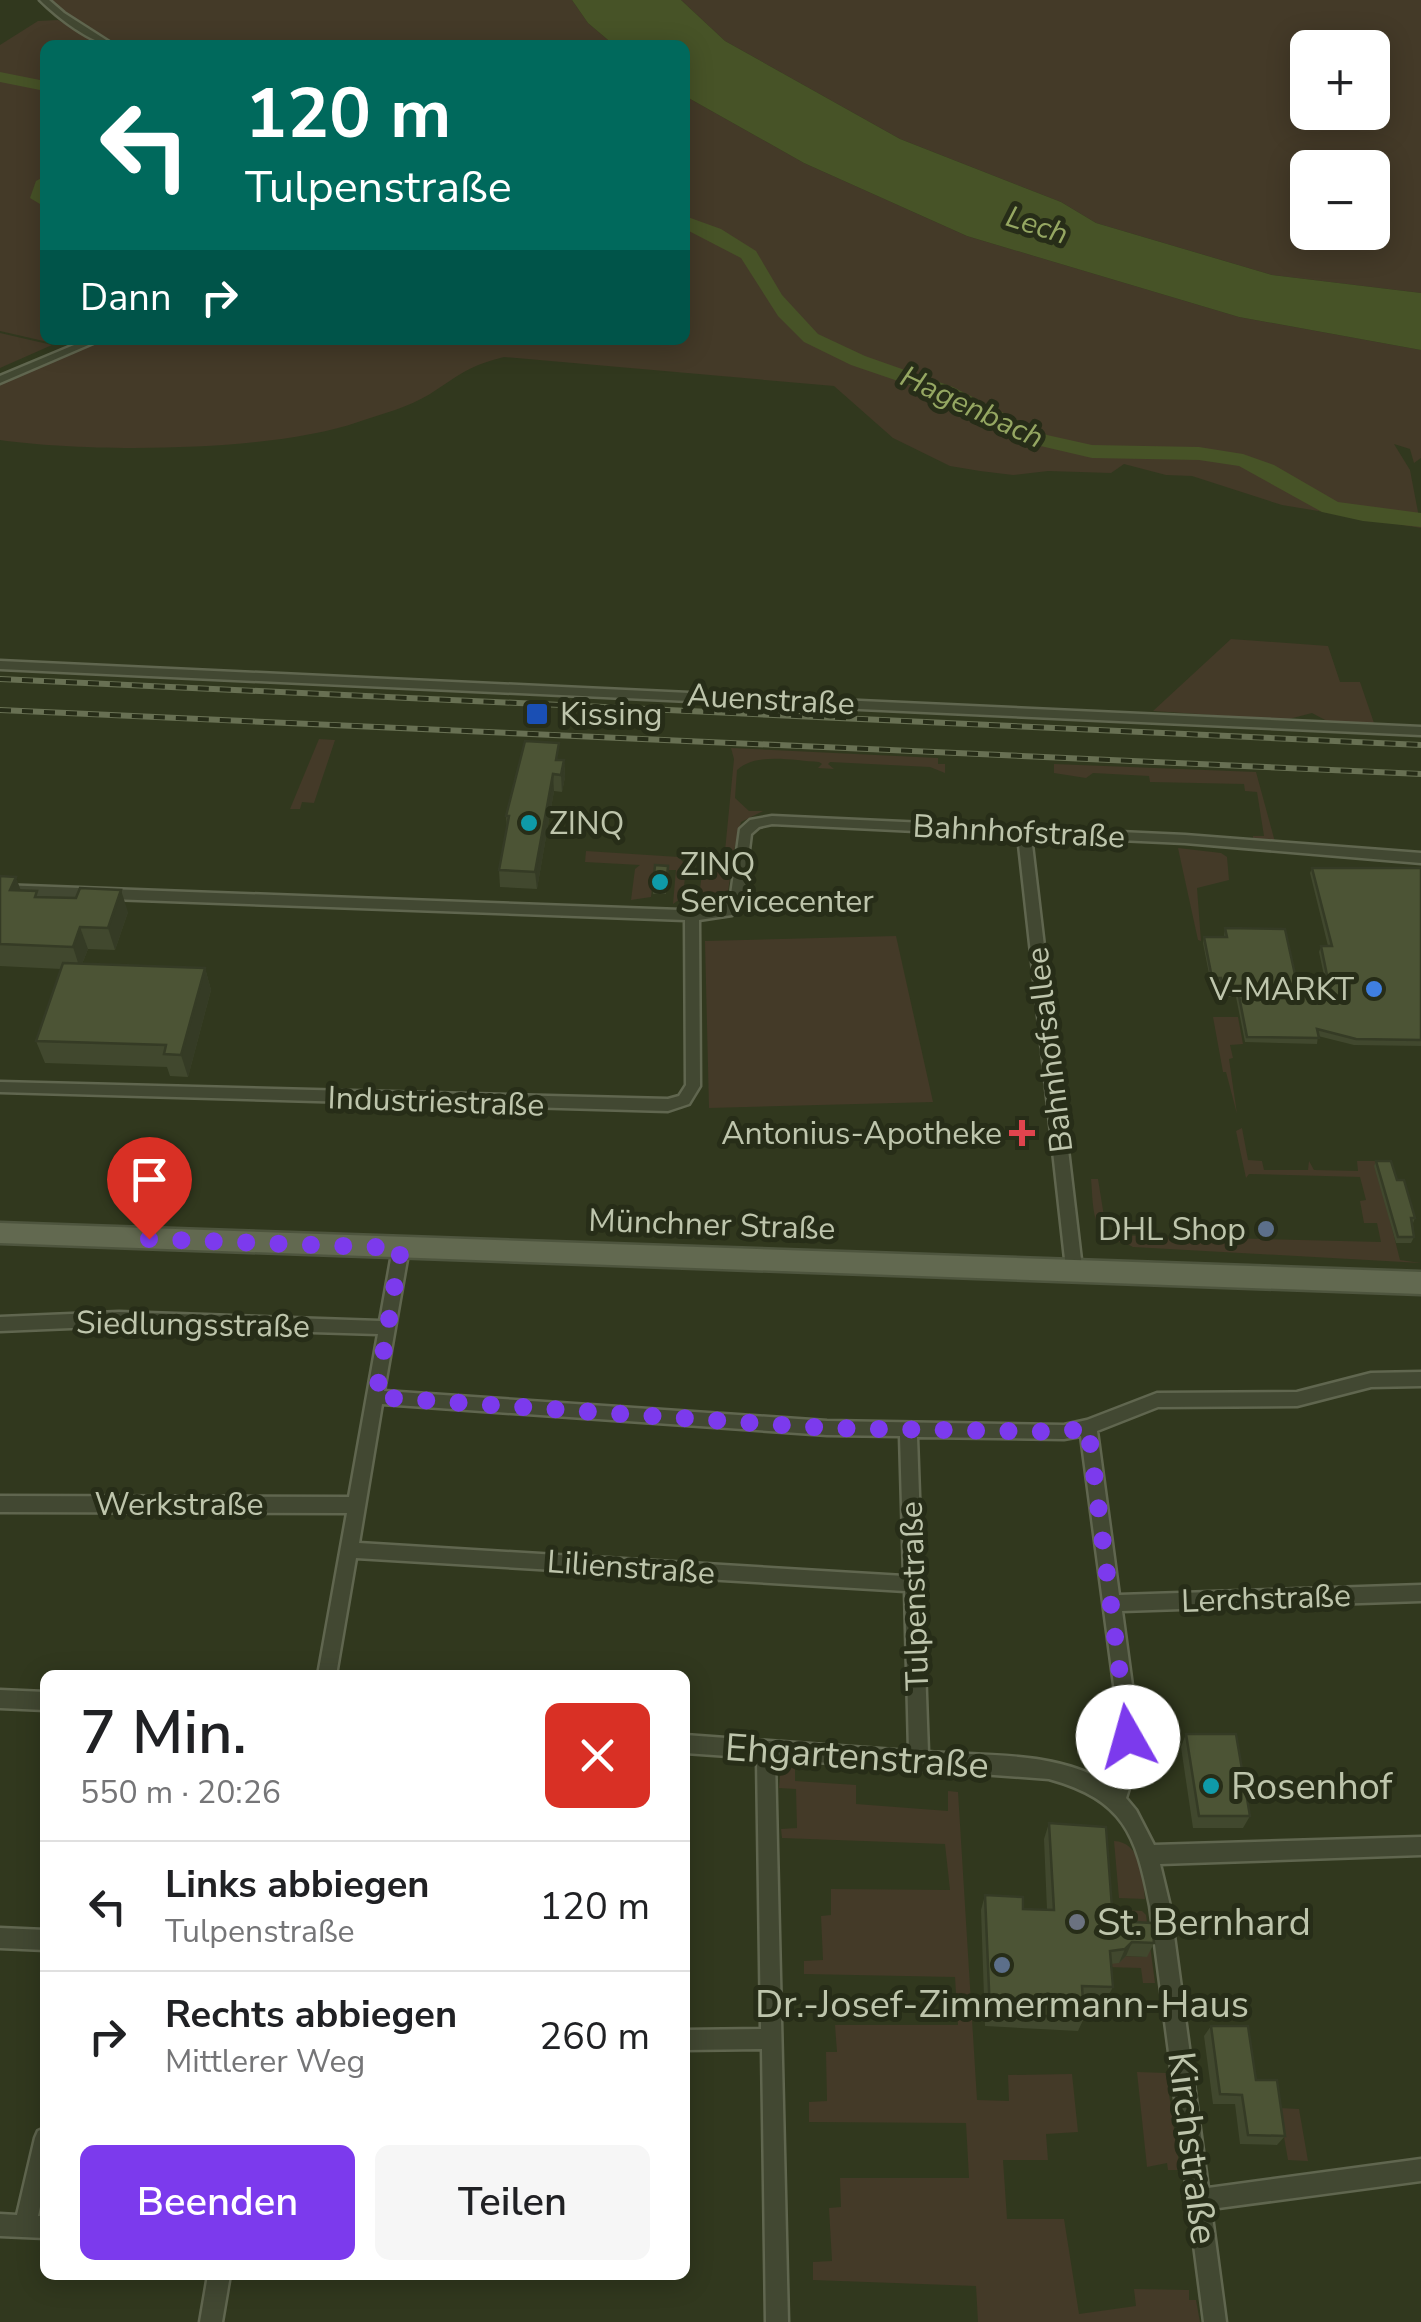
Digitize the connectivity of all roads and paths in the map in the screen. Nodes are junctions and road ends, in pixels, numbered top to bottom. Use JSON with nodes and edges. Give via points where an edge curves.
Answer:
{"nodes":[{"id":1,"x":44,"y":0,"type":"edge"},
{"id":2,"x":102,"y":40,"type":"edge"},
{"id":3,"x":82,"y":345,"type":"edge"},
{"id":4,"x":0,"y":380,"type":"edge"},
{"id":5,"x":0,"y":665,"type":"edge"},
{"id":6,"x":1421,"y":731,"type":"edge"},
{"id":7,"x":1024,"y":832,"type":"junction"},
{"id":8,"x":1421,"y":858,"type":"edge"},
{"id":9,"x":0,"y":890,"type":"edge"},
{"id":10,"x":690,"y":916,"type":"junction"},
{"id":11,"x":0,"y":1088,"type":"edge"},
{"id":12,"x":0,"y":1233,"type":"edge"},
{"id":13,"x":401,"y":1248,"type":"junction"},
{"id":14,"x":1074,"y":1268,"type":"junction"},
{"id":15,"x":1421,"y":1284,"type":"edge"},
{"id":16,"x":0,"y":1324,"type":"edge"},
{"id":17,"x":386,"y":1328,"type":"junction"},
{"id":18,"x":1421,"y":1379,"type":"edge"},
{"id":19,"x":376,"y":1397,"type":"junction"},
{"id":20,"x":1088,"y":1427,"type":"junction"},
{"id":21,"x":908,"y":1431,"type":"junction"},
{"id":22,"x":0,"y":1504,"type":"edge"},
{"id":23,"x":358,"y":1504,"type":"junction"},
{"id":24,"x":350,"y":1550,"type":"junction"},
{"id":25,"x":913,"y":1584,"type":"junction"},
{"id":26,"x":1421,"y":1593,"type":"edge"},
{"id":27,"x":1112,"y":1603,"type":"junction"},
{"id":28,"x":327,"y":1670,"type":"edge"},
{"id":29,"x":0,"y":1698,"type":"edge"},
{"id":30,"x":40,"y":1701,"type":"edge"},
{"id":31,"x":690,"y":1744,"type":"edge"},
{"id":32,"x":766,"y":1750,"type":"junction"},
{"id":33,"x":920,"y":1762,"type":"junction"},
{"id":34,"x":1118,"y":1798,"type":"junction"},
{"id":35,"x":1421,"y":1846,"type":"edge"},
{"id":36,"x":1150,"y":1856,"type":"junction"},
{"id":37,"x":0,"y":1938,"type":"edge"},
{"id":38,"x":40,"y":1940,"type":"edge"},
{"id":39,"x":771,"y":2039,"type":"junction"},
{"id":40,"x":690,"y":2040,"type":"edge"},
{"id":41,"x":1421,"y":2170,"type":"edge"},
{"id":42,"x":40,"y":2182,"type":"edge"},
{"id":43,"x":1200,"y":2200,"type":"junction"},
{"id":44,"x":0,"y":2226,"type":"edge"},
{"id":45,"x":35,"y":2226,"type":"edge"},
{"id":46,"x":218,"y":2280,"type":"edge"},
{"id":47,"x":211,"y":2322,"type":"edge"},
{"id":48,"x":778,"y":2322,"type":"edge"},
{"id":49,"x":1215,"y":2322,"type":"edge"}],
"edges":[{"from":1,"to":2,"type":"street"},
{"from":3,"to":4,"type":"street"},
{"from":5,"to":6,"type":"street","name":"Auenstraße"},
{"from":7,"to":8,"type":"street","name":"Bahnhofstraße"},
{"from":7,"to":10,"type":"street","name":"Bahnhofstraße","via":[[755,823],[745,832],[737,904],[719,915]]},
{"from":7,"to":14,"type":"street","name":"Bahnhofsallee"},
{"from":9,"to":10,"type":"street"},
{"from":10,"to":11,"type":"street","name":"Industriestraße","via":[[694,1086],[684,1100],[668,1105]]},
{"from":12,"to":13,"type":"main road","name":"Münchner Straße"},
{"from":13,"to":14,"type":"main road","name":"Münchner Straße"},
{"from":13,"to":17,"type":"street"},
{"from":14,"to":15,"type":"main road","name":"Münchner Straße"},
{"from":16,"to":17,"type":"street","name":"Siedlungsstraße","via":[[119,1319]]},
{"from":17,"to":19,"type":"street"},
{"from":18,"to":20,"type":"street","via":[[1358,1382],[1297,1399],[1157,1400]]},
{"from":19,"to":21,"type":"street"},
{"from":19,"to":23,"type":"street"},
{"from":20,"to":21,"type":"street"},
{"from":20,"to":27,"type":"street"},
{"from":21,"to":25,"type":"street","name":"Tulpenstraße"},
{"from":22,"to":23,"type":"street","name":"Werkstraße"},
{"from":23,"to":24,"type":"street"},
{"from":24,"to":25,"type":"street","name":"Lilienstraße"},
{"from":24,"to":28,"type":"street"},
{"from":25,"to":33,"type":"street","name":"Tulpenstraße"},
{"from":26,"to":27,"type":"street","name":"Lerchstraße"},
{"from":27,"to":34,"type":"street","via":[[1129,1760]]},
{"from":29,"to":30,"type":"street"},
{"from":31,"to":32,"type":"street","name":"Ehgartenstraße"},
{"from":32,"to":33,"type":"street","name":"Ehgartenstraße"},
{"from":32,"to":39,"type":"street"},
{"from":33,"to":34,"type":"street","name":"Ehgartenstraße","via":[[1076,1776]]},
{"from":34,"to":36,"type":"street","name":"Kirchstraße"},
{"from":35,"to":36,"type":"street"},
{"from":36,"to":43,"type":"street","name":"Kirchstraße"},
{"from":37,"to":38,"type":"street"},
{"from":39,"to":40,"type":"street"},
{"from":39,"to":48,"type":"street"},
{"from":41,"to":43,"type":"street"},
{"from":42,"to":45,"type":"street"},
{"from":43,"to":49,"type":"street","name":"Kirchstraße"},
{"from":44,"to":45,"type":"street"},
{"from":46,"to":47,"type":"street"}]}
